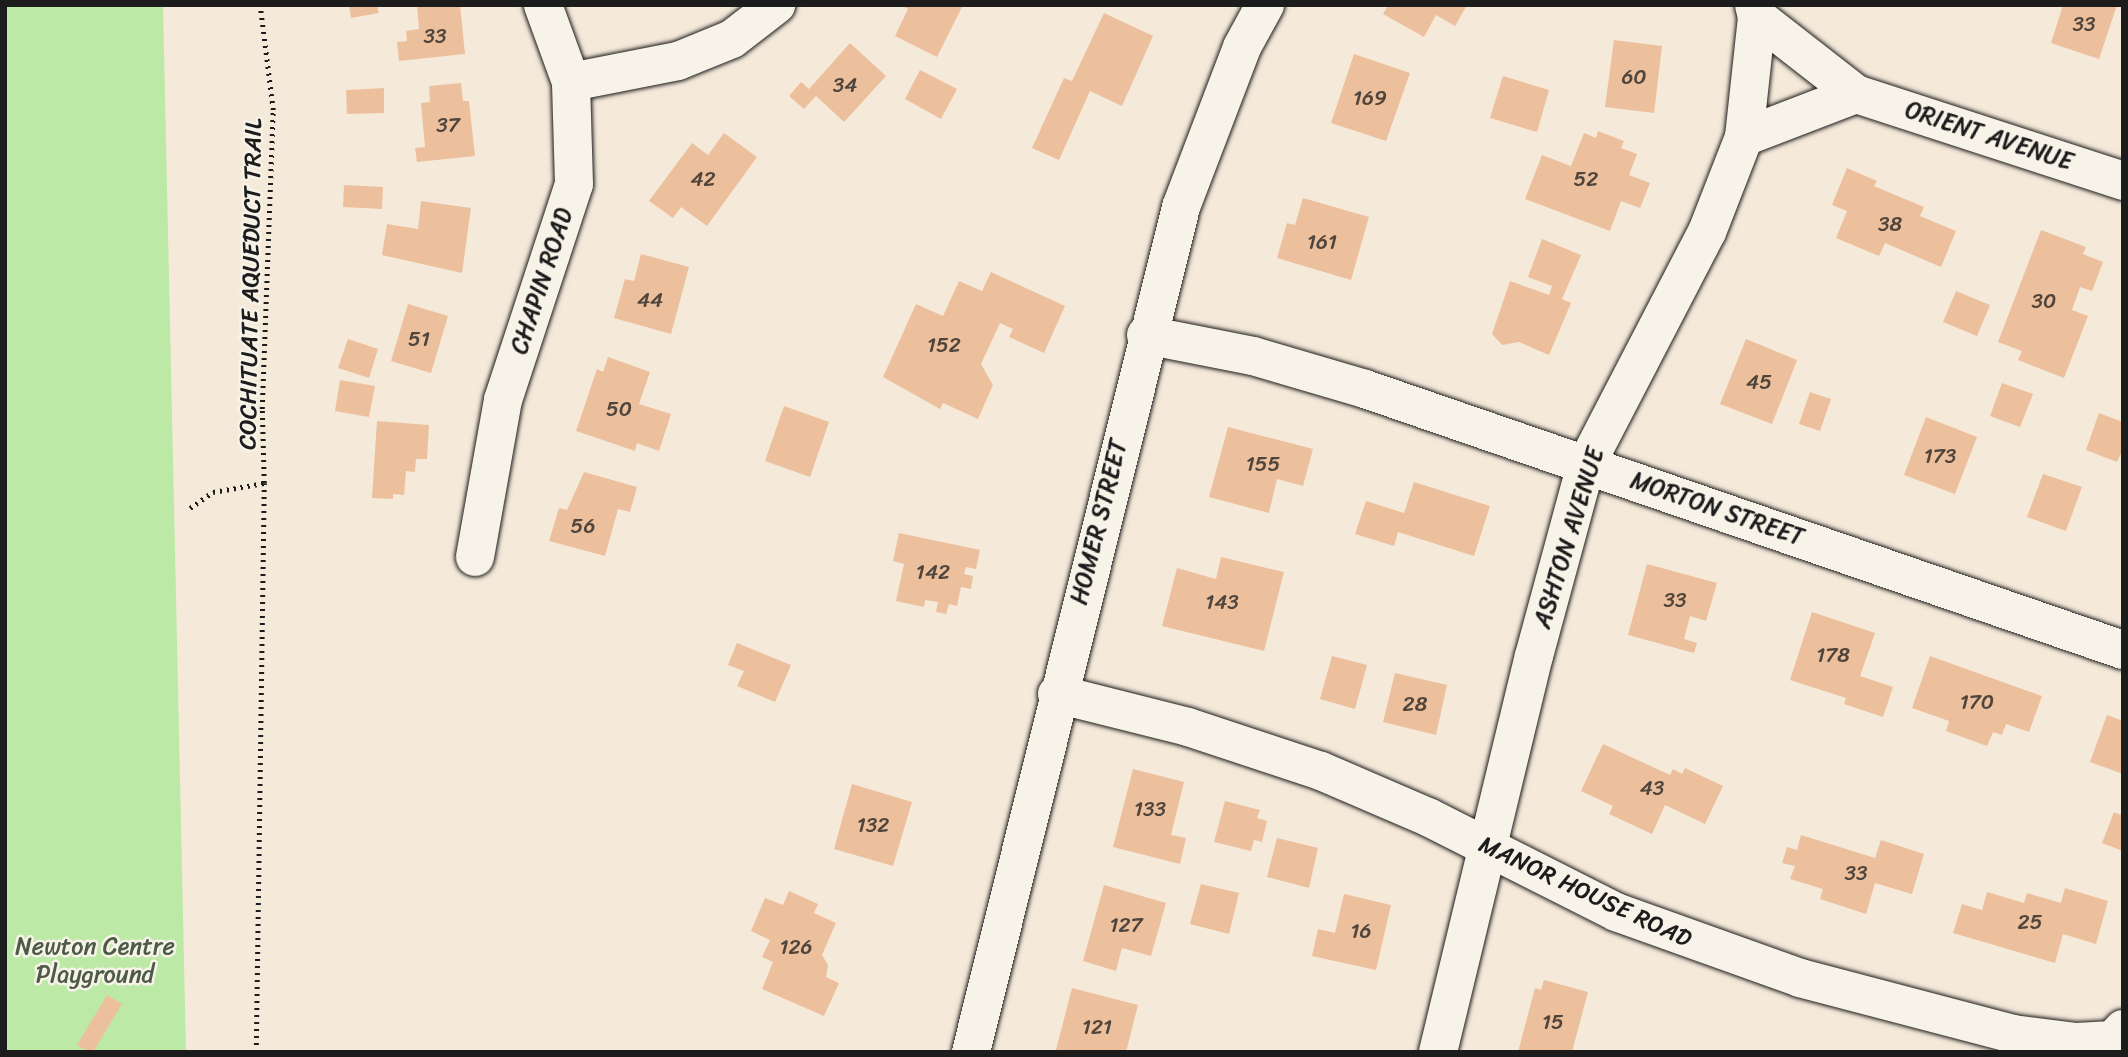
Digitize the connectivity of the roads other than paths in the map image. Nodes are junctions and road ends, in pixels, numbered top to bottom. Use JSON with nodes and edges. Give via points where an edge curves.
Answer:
{"nodes":[{"id":1,"x":543,"y":5,"type":"edge"},
{"id":2,"x":776,"y":5,"type":"edge"},
{"id":3,"x":1265,"y":5,"type":"edge"},
{"id":4,"x":1756,"y":11,"type":"edge"},
{"id":5,"x":570,"y":82,"type":"junction"},
{"id":6,"x":1856,"y":94,"type":"junction"},
{"id":7,"x":1744,"y":137,"type":"junction"},
{"id":8,"x":2123,"y":181,"type":"edge"},
{"id":9,"x":1146,"y":335,"type":"junction"},
{"id":10,"x":1586,"y":465,"type":"junction"},
{"id":11,"x":475,"y":557,"type":"dead end"},
{"id":12,"x":2123,"y":650,"type":"edge"},
{"id":13,"x":1056,"y":694,"type":"junction"},
{"id":14,"x":1487,"y":848,"type":"junction"},
{"id":15,"x":2123,"y":1029,"type":"edge"},
{"id":16,"x":971,"y":1052,"type":"edge"},
{"id":17,"x":1438,"y":1052,"type":"edge"}],
"edges":[{"from":1,"to":5,"type":"street","name":"CHAPIN ROAD"},
{"from":2,"to":5,"type":"street","via":[[732,39],[678,61]]},
{"from":3,"to":9,"type":"street","name":"HOMER STREET","via":[[1242,47],[1181,207]]},
{"from":4,"to":6,"type":"street","name":"ORIENT AVENUE"},
{"from":4,"to":7,"type":"street","name":"ASHTON AVENUE"},
{"from":5,"to":11,"type":"street","name":"CHAPIN ROAD","via":[[573,184],[503,400]]},
{"from":6,"to":7,"type":"street"},
{"from":6,"to":8,"type":"street","name":"ORIENT AVENUE"},
{"from":7,"to":10,"type":"street","name":"ASHTON AVENUE","via":[[1707,232]]},
{"from":9,"to":10,"type":"street","name":"MORTON STREET","via":[[1253,356]]},
{"from":9,"to":13,"type":"street","name":"HOMER STREET"},
{"from":10,"to":12,"type":"street","name":"MORTON STREET"},
{"from":10,"to":14,"type":"street","name":"ASHTON AVENUE"},
{"from":13,"to":14,"type":"street","name":"MANOR HOUSE ROAD","via":[[1188,727],[1321,771]]},
{"from":13,"to":16,"type":"street","name":"HOMER STREET"},
{"from":14,"to":15,"type":"street","name":"MANOR HOUSE ROAD","via":[[1628,916],[1800,978],[2013,1034],[2076,1042],[2113,1040]]},
{"from":14,"to":17,"type":"street","name":"ASHTON AVENUE"}]}
